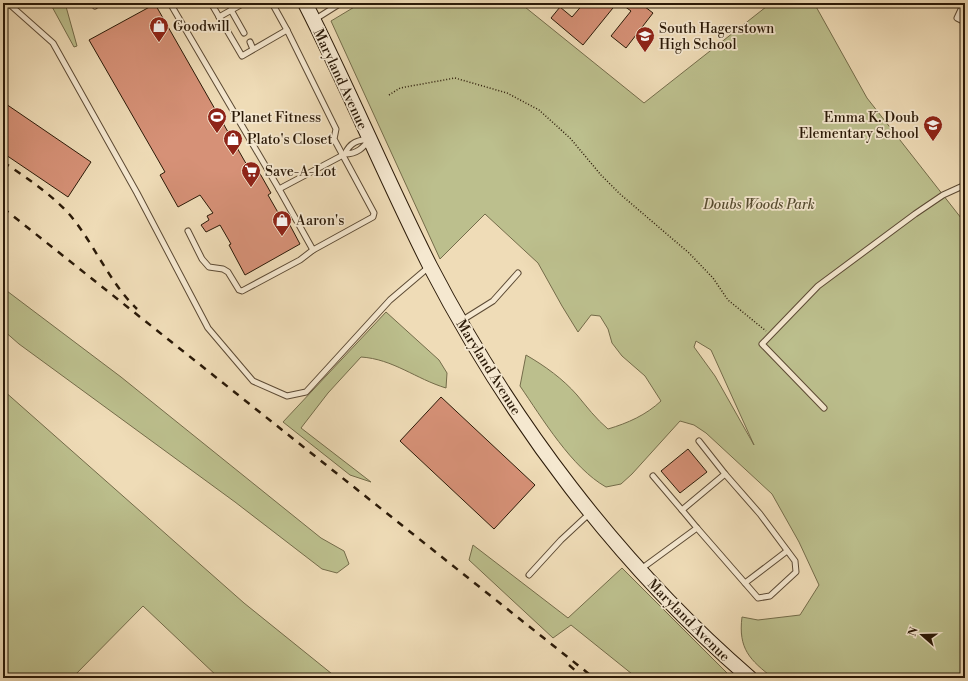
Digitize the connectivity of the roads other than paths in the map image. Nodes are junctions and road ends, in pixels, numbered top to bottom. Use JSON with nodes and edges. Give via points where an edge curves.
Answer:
{"nodes":[{"id":1,"x":8,"y":3,"type":"edge"},
{"id":2,"x":92,"y":3,"type":"edge"},
{"id":3,"x":98,"y":3,"type":"edge"},
{"id":4,"x":170,"y":3,"type":"edge"},
{"id":5,"x":211,"y":3,"type":"edge"},
{"id":6,"x":244,"y":3,"type":"edge"},
{"id":7,"x":272,"y":3,"type":"edge"},
{"id":8,"x":305,"y":3,"type":"edge"},
{"id":9,"x":341,"y":3,"type":"edge"},
{"id":10,"x":964,"y":3,"type":"edge"},
{"id":11,"x":232,"y":10,"type":"junction"},
{"id":12,"x":219,"y":17,"type":"junction"},
{"id":13,"x":314,"y":20,"type":"junction"},
{"id":14,"x":965,"y":22,"type":"edge"},
{"id":15,"x":287,"y":30,"type":"junction"},
{"id":16,"x":244,"y":33,"type":"dead end"},
{"id":17,"x":250,"y":42,"type":"dead end"},
{"id":18,"x":253,"y":50,"type":"junction"},
{"id":19,"x":370,"y":139,"type":"junction"},
{"id":20,"x":344,"y":154,"type":"junction"},
{"id":21,"x":965,"y":185,"type":"edge"},
{"id":22,"x":280,"y":189,"type":"junction"},
{"id":23,"x":188,"y":231,"type":"dead end"},
{"id":24,"x":313,"y":250,"type":"junction"},
{"id":25,"x":430,"y":266,"type":"junction"},
{"id":26,"x":518,"y":273,"type":"dead end"},
{"id":27,"x":460,"y":322,"type":"junction"},
{"id":28,"x":824,"y":408,"type":"dead end"},
{"id":29,"x":699,"y":441,"type":"dead end"},
{"id":30,"x":725,"y":474,"type":"junction"},
{"id":31,"x":653,"y":476,"type":"dead end"},
{"id":32,"x":682,"y":510,"type":"junction"},
{"id":33,"x":590,"y":512,"type":"junction"},
{"id":34,"x":696,"y":528,"type":"junction"},
{"id":35,"x":787,"y":550,"type":"junction"},
{"id":36,"x":640,"y":570,"type":"junction"},
{"id":37,"x":529,"y":575,"type":"dead end"},
{"id":38,"x":745,"y":583,"type":"junction"},
{"id":39,"x":750,"y":678,"type":"edge"}],
"edges":[{"from":1,"to":25,"type":"lane","via":[[53,43],[137,193],[208,328],[253,381],[287,396],[306,392],[390,300]]},
{"from":2,"to":3,"type":"lane","via":[[95,6]]},
{"from":4,"to":22,"type":"lane"},
{"from":5,"to":12,"type":"lane"},
{"from":6,"to":11,"type":"lane"},
{"from":7,"to":15,"type":"lane"},
{"from":8,"to":13,"type":"main road","name":"Maryland Avenue"},
{"from":9,"to":13,"type":"lane"},
{"from":10,"to":14,"type":"lane","via":[[957,18]]},
{"from":11,"to":12,"type":"lane"},
{"from":11,"to":16,"type":"lane"},
{"from":12,"to":18,"type":"lane","via":[[242,56]]},
{"from":13,"to":19,"type":"main road","name":"Maryland Avenue"},
{"from":15,"to":18,"type":"lane"},
{"from":15,"to":20,"type":"lane","via":[[336,129],[334,139]]},
{"from":17,"to":18,"type":"lane"},
{"from":19,"to":20,"type":"lane","via":[[363,148],[352,154]]},
{"from":19,"to":20,"type":"lane","via":[[359,140],[348,146]]},
{"from":19,"to":25,"type":"main road","name":"Maryland Avenue"},
{"from":20,"to":22,"type":"lane"},
{"from":20,"to":24,"type":"lane","via":[[374,213],[373,217]]},
{"from":21,"to":28,"type":"lane","via":[[943,195],[915,214],[818,286],[762,344]]},
{"from":22,"to":24,"type":"lane"},
{"from":23,"to":24,"type":"lane","via":[[205,263],[209,267],[228,272],[242,291],[300,260]]},
{"from":25,"to":27,"type":"main road","name":"Maryland Avenue"},
{"from":26,"to":27,"type":"lane","via":[[494,301]]},
{"from":27,"to":33,"type":"main road","name":"Maryland Avenue","via":[[535,439]]},
{"from":29,"to":30,"type":"lane"},
{"from":30,"to":32,"type":"lane"},
{"from":30,"to":35,"type":"lane"},
{"from":31,"to":32,"type":"lane"},
{"from":32,"to":34,"type":"lane"},
{"from":33,"to":36,"type":"main road","name":"Maryland Avenue"},
{"from":33,"to":37,"type":"lane"},
{"from":34,"to":36,"type":"lane"},
{"from":34,"to":38,"type":"lane"},
{"from":35,"to":38,"type":"lane"},
{"from":35,"to":38,"type":"lane","via":[[795,561],[796,572],[770,596],[758,598]]},
{"from":36,"to":39,"type":"main road","name":"Maryland Avenue","via":[[682,615]]}]}
